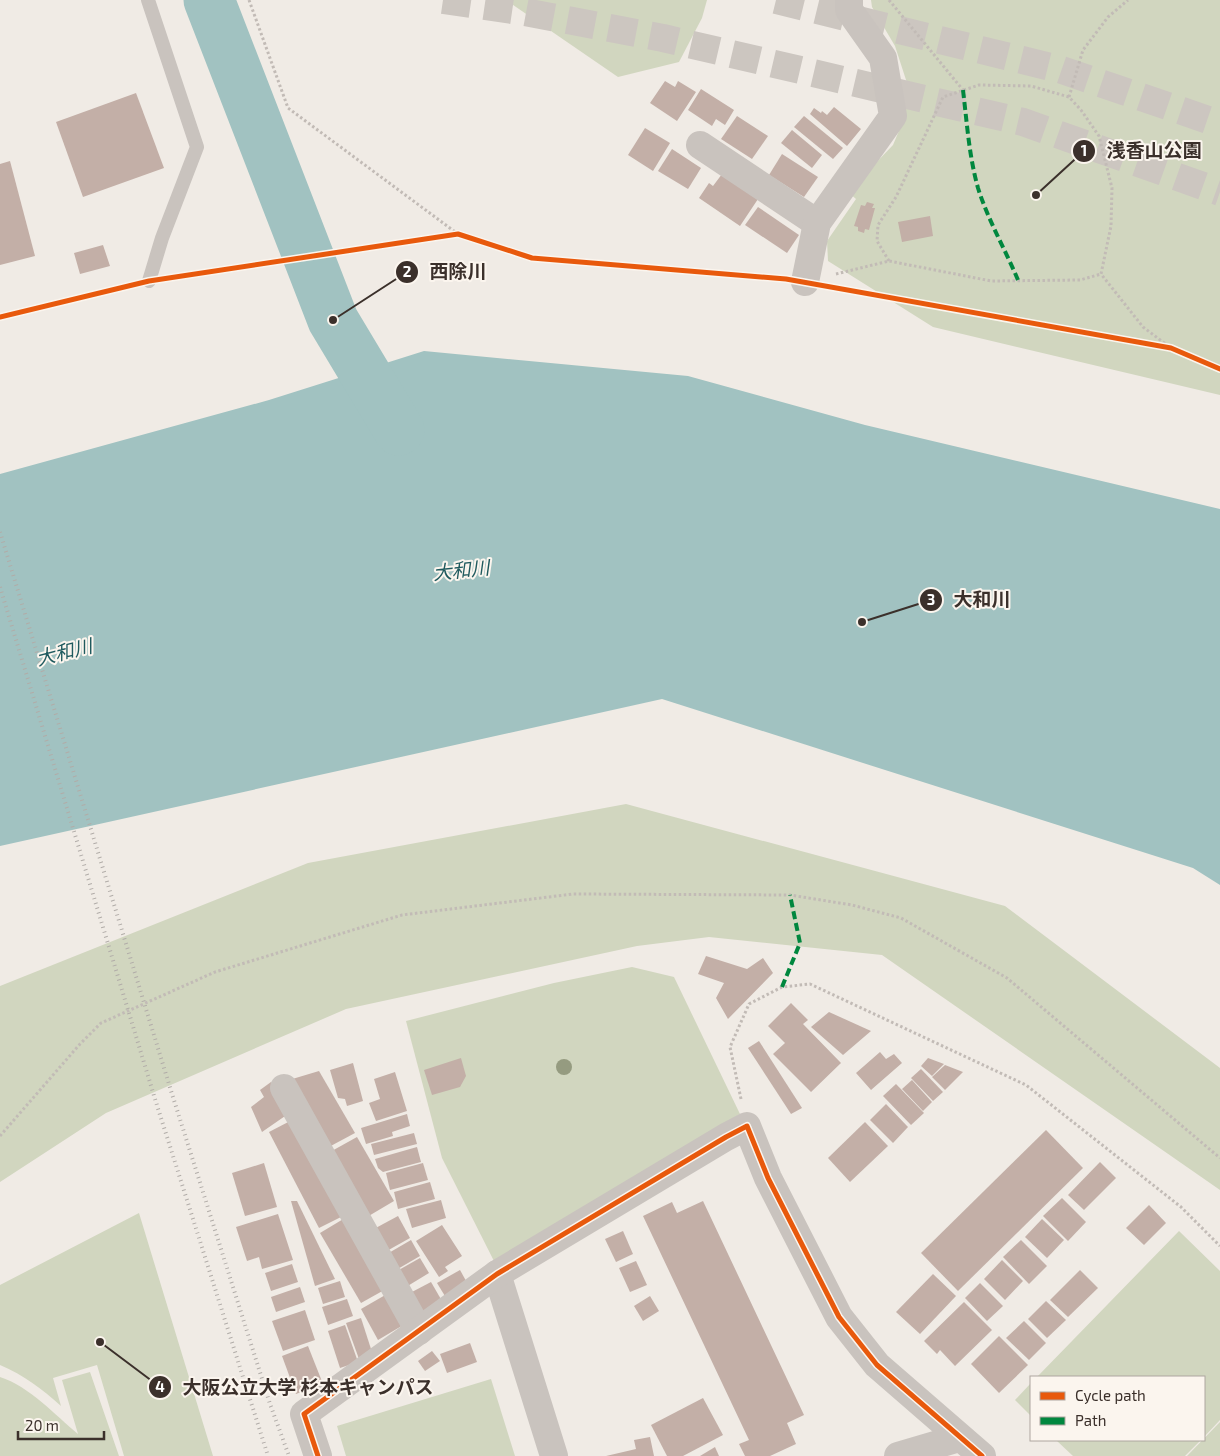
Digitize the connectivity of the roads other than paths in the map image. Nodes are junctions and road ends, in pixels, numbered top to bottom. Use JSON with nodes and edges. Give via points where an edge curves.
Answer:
{"nodes":[{"id":1,"x":148,"y":0,"type":"edge"},
{"id":2,"x":842,"y":3,"type":"edge"},
{"id":3,"x":700,"y":144,"type":"dead end"},
{"id":4,"x":817,"y":223,"type":"junction"},
{"id":5,"x":149,"y":281,"type":"road end"},
{"id":6,"x":805,"y":282,"type":"road end"},
{"id":7,"x":284,"y":1088,"type":"dead end"},
{"id":8,"x":497,"y":1274,"type":"junction"},
{"id":9,"x":418,"y":1331,"type":"junction"},
{"id":10,"x":960,"y":1438,"type":"junction"},
{"id":11,"x":318,"y":1456,"type":"edge"},
{"id":12,"x":554,"y":1456,"type":"edge"},
{"id":13,"x":898,"y":1456,"type":"edge"},
{"id":14,"x":982,"y":1456,"type":"edge"}],
"edges":[{"from":1,"to":5,"type":"lane","via":[[197,147]]},
{"from":2,"to":4,"type":"street","via":[[883,58],[893,116]]},
{"from":3,"to":4,"type":"street"},
{"from":4,"to":6,"type":"street"},
{"from":7,"to":9,"type":"street"},
{"from":8,"to":9,"type":"street"},
{"from":8,"to":10,"type":"street","via":[[747,1126],[768,1178],[839,1317],[877,1365]]},
{"from":8,"to":12,"type":"street"},
{"from":9,"to":11,"type":"street","via":[[304,1414]]},
{"from":10,"to":13,"type":"street"},
{"from":10,"to":14,"type":"street"}]}
